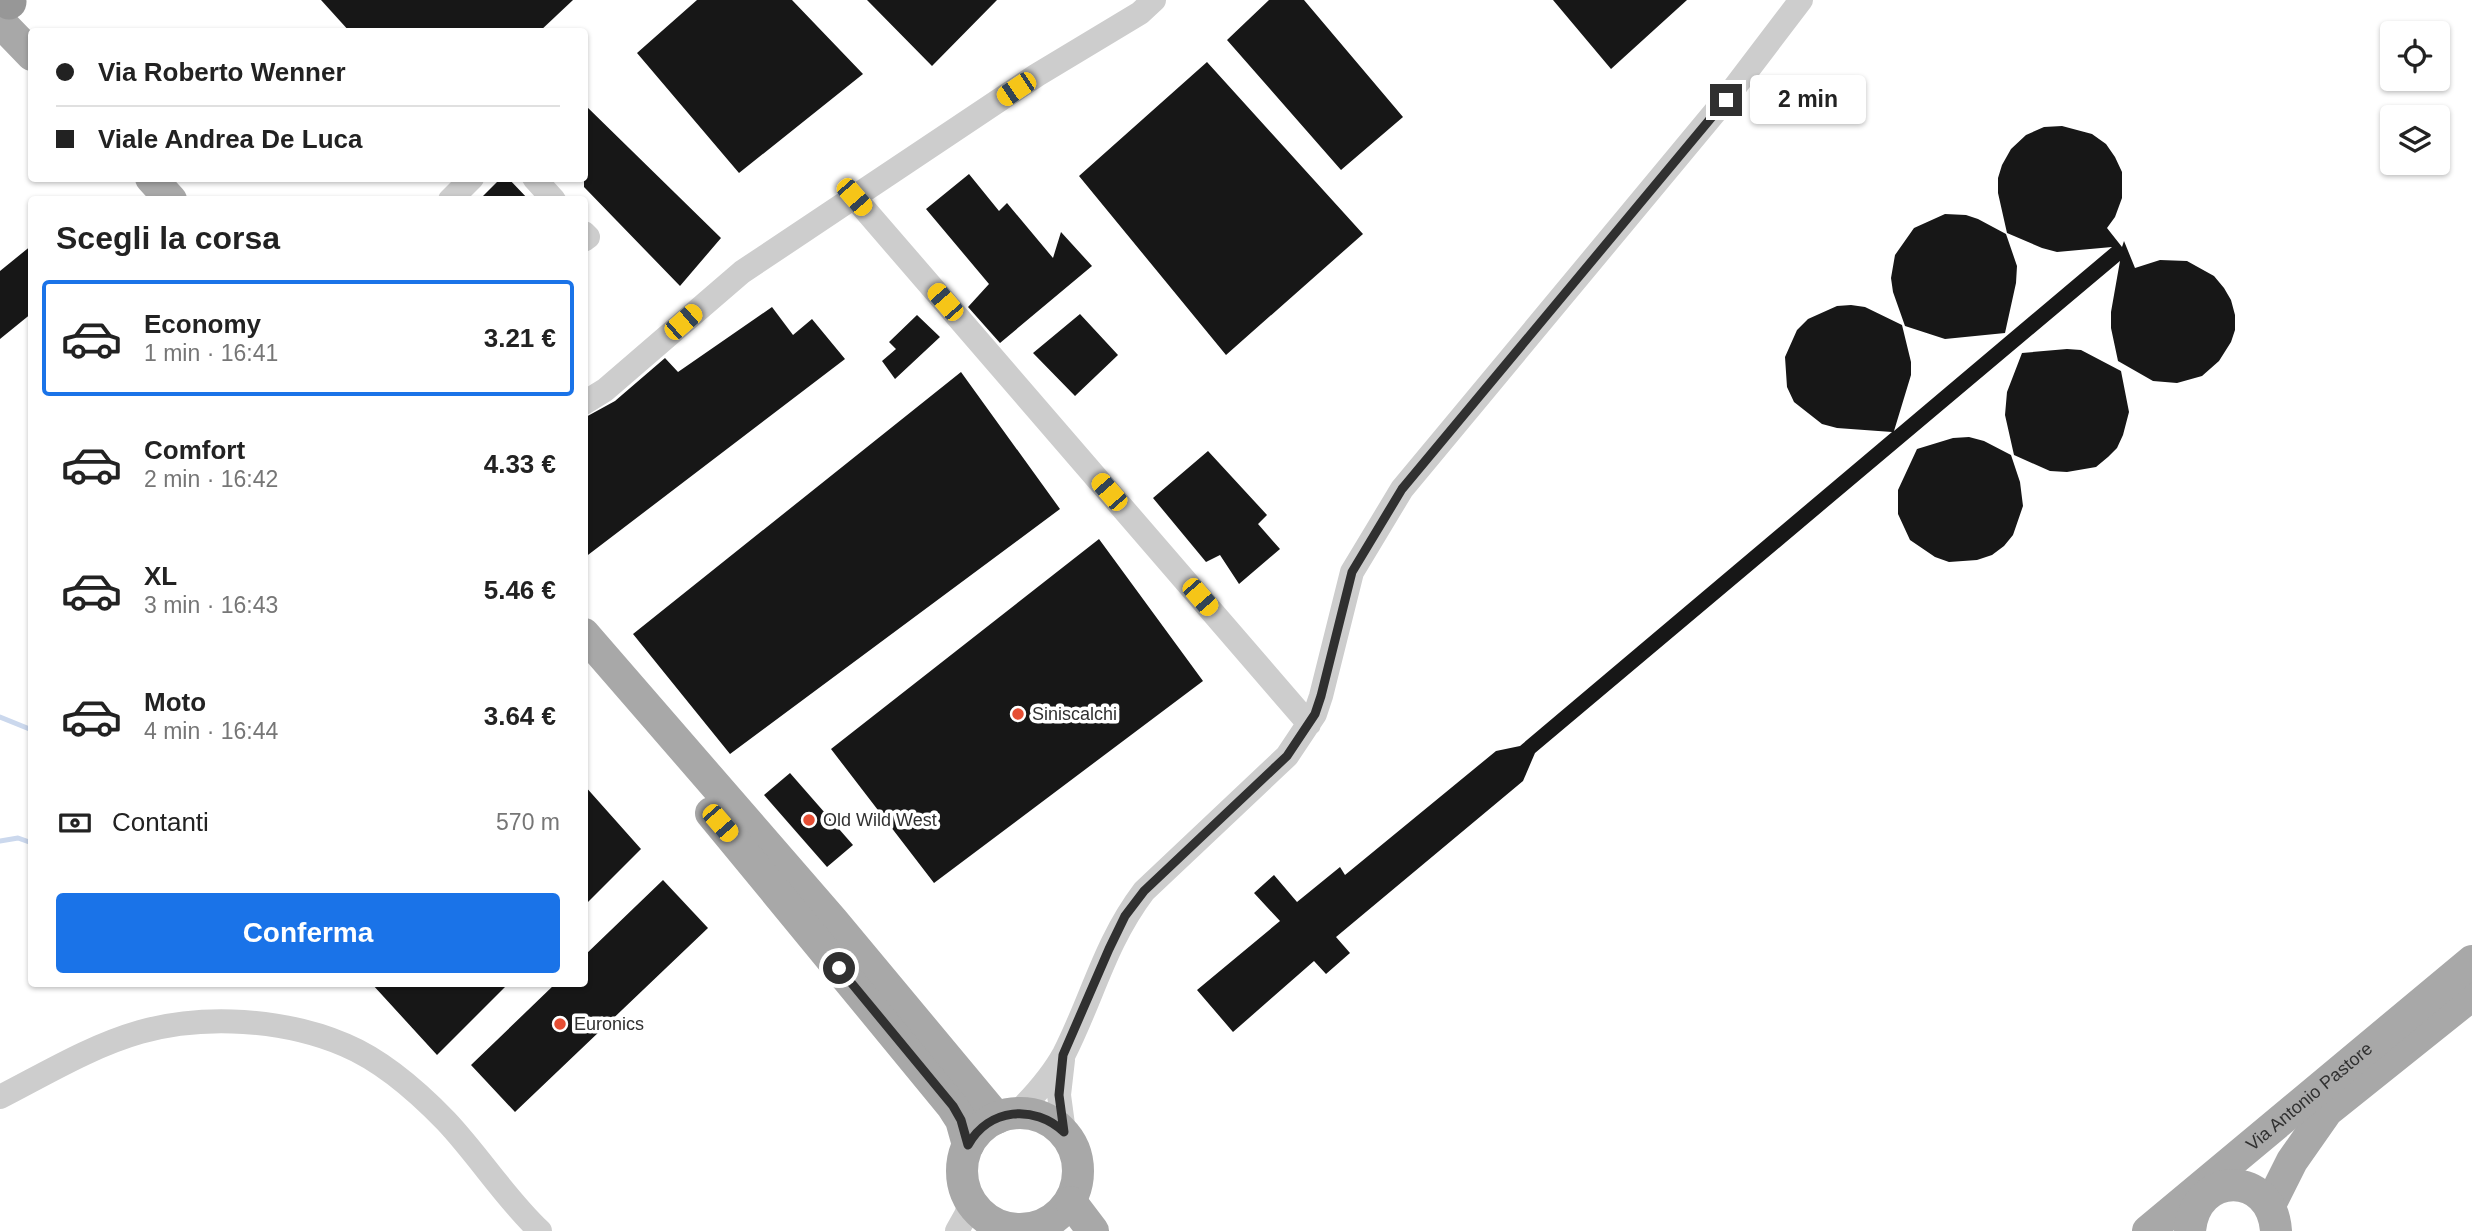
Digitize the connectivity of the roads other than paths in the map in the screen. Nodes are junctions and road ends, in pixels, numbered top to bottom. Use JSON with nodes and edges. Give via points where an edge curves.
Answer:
{"nodes":[{"id":1,"x":1154,"y":0,"type":"edge"},
{"id":2,"x":1801,"y":0,"type":"edge"},
{"id":3,"x":6,"y":6,"type":"edge"},
{"id":4,"x":32,"y":28,"type":"edge"},
{"id":5,"x":28,"y":47,"type":"edge"},
{"id":6,"x":155,"y":182,"type":"edge"},
{"id":7,"x":180,"y":182,"type":"edge"},
{"id":8,"x":468,"y":182,"type":"edge"},
{"id":9,"x":538,"y":182,"type":"edge"},
{"id":10,"x":167,"y":196,"type":"edge"},
{"id":11,"x":192,"y":196,"type":"edge"},
{"id":12,"x":454,"y":196,"type":"edge"},
{"id":13,"x":550,"y":196,"type":"edge"},
{"id":14,"x":854,"y":197,"type":"junction"},
{"id":15,"x":588,"y":400,"type":"edge"},
{"id":16,"x":588,"y":639,"type":"edge"},
{"id":17,"x":588,"y":671,"type":"edge"},
{"id":18,"x":1309,"y":723,"type":"junction"},
{"id":19,"x":2472,"y":961,"type":"edge"},
{"id":20,"x":2470,"y":998,"type":"edge"},
{"id":21,"x":1063,"y":1055,"type":"junction"},
{"id":22,"x":0,"y":1097,"type":"edge"},
{"id":23,"x":1007,"y":1115,"type":"junction"},
{"id":24,"x":1064,"y":1132,"type":"junction"},
{"id":25,"x":968,"y":1145,"type":"junction"},
{"id":26,"x":970,"y":1202,"type":"junction"},
{"id":27,"x":2193,"y":1209,"type":"edge"},
{"id":28,"x":1063,"y":1217,"type":"edge"},
{"id":29,"x":2273,"y":1218,"type":"edge"},
{"id":30,"x":997,"y":1229,"type":"edge"},
{"id":31,"x":540,"y":1231,"type":"edge"},
{"id":32,"x":957,"y":1231,"type":"edge"},
{"id":33,"x":1093,"y":1231,"type":"edge"},
{"id":34,"x":2148,"y":1231,"type":"edge"}],
"edges":[{"from":1,"to":14,"type":"street"},
{"from":2,"to":18,"type":"street","via":[[1726,100],[1402,489],[1352,572],[1321,696]]},
{"from":3,"to":4,"type":"main road"},
{"from":3,"to":5,"type":"main road"},
{"from":6,"to":10,"type":"main road"},
{"from":7,"to":11,"type":"main road"},
{"from":8,"to":12,"type":"street"},
{"from":9,"to":13,"type":"street"},
{"from":14,"to":15,"type":"street","via":[[742,272]]},
{"from":14,"to":18,"type":"street"},
{"from":16,"to":23,"type":"main road"},
{"from":17,"to":25,"type":"main road","via":[[953,1106]]},
{"from":18,"to":21,"type":"street","via":[[1287,756],[1144,891],[1125,916]]},
{"from":19,"to":27,"type":"main road","name":"Via Antonio Pastore"},
{"from":20,"to":29,"type":"main road","name":"Via Antonio Pastore","via":[[2327,1111],[2292,1161]]},
{"from":21,"to":23,"type":"street","via":[[1043,1085]]},
{"from":21,"to":24,"type":"street","via":[[1059,1095]]},
{"from":22,"to":31,"type":"street","via":[[107,1044],[167,1026],[217,1022],[294,1029],[345,1045],[395,1075],[446,1121]]},
{"from":23,"to":24,"type":"main road","via":[[1048,1119]]},
{"from":23,"to":25,"type":"main road","via":[[980,1129]]},
{"from":24,"to":28,"type":"main road","via":[[1078,1160],[1078,1182]]},
{"from":25,"to":26,"type":"main road","via":[[962,1168]]},
{"from":26,"to":30,"type":"main road"},
{"from":26,"to":32,"type":"street"},
{"from":27,"to":29,"type":"main road","via":[[2214,1189],[2235,1184],[2261,1195]]},
{"from":27,"to":34,"type":"main road","name":"Via Antonio Pastore"},
{"from":28,"to":30,"type":"main road","via":[[1034,1228]]},
{"from":28,"to":33,"type":"main road"}]}
